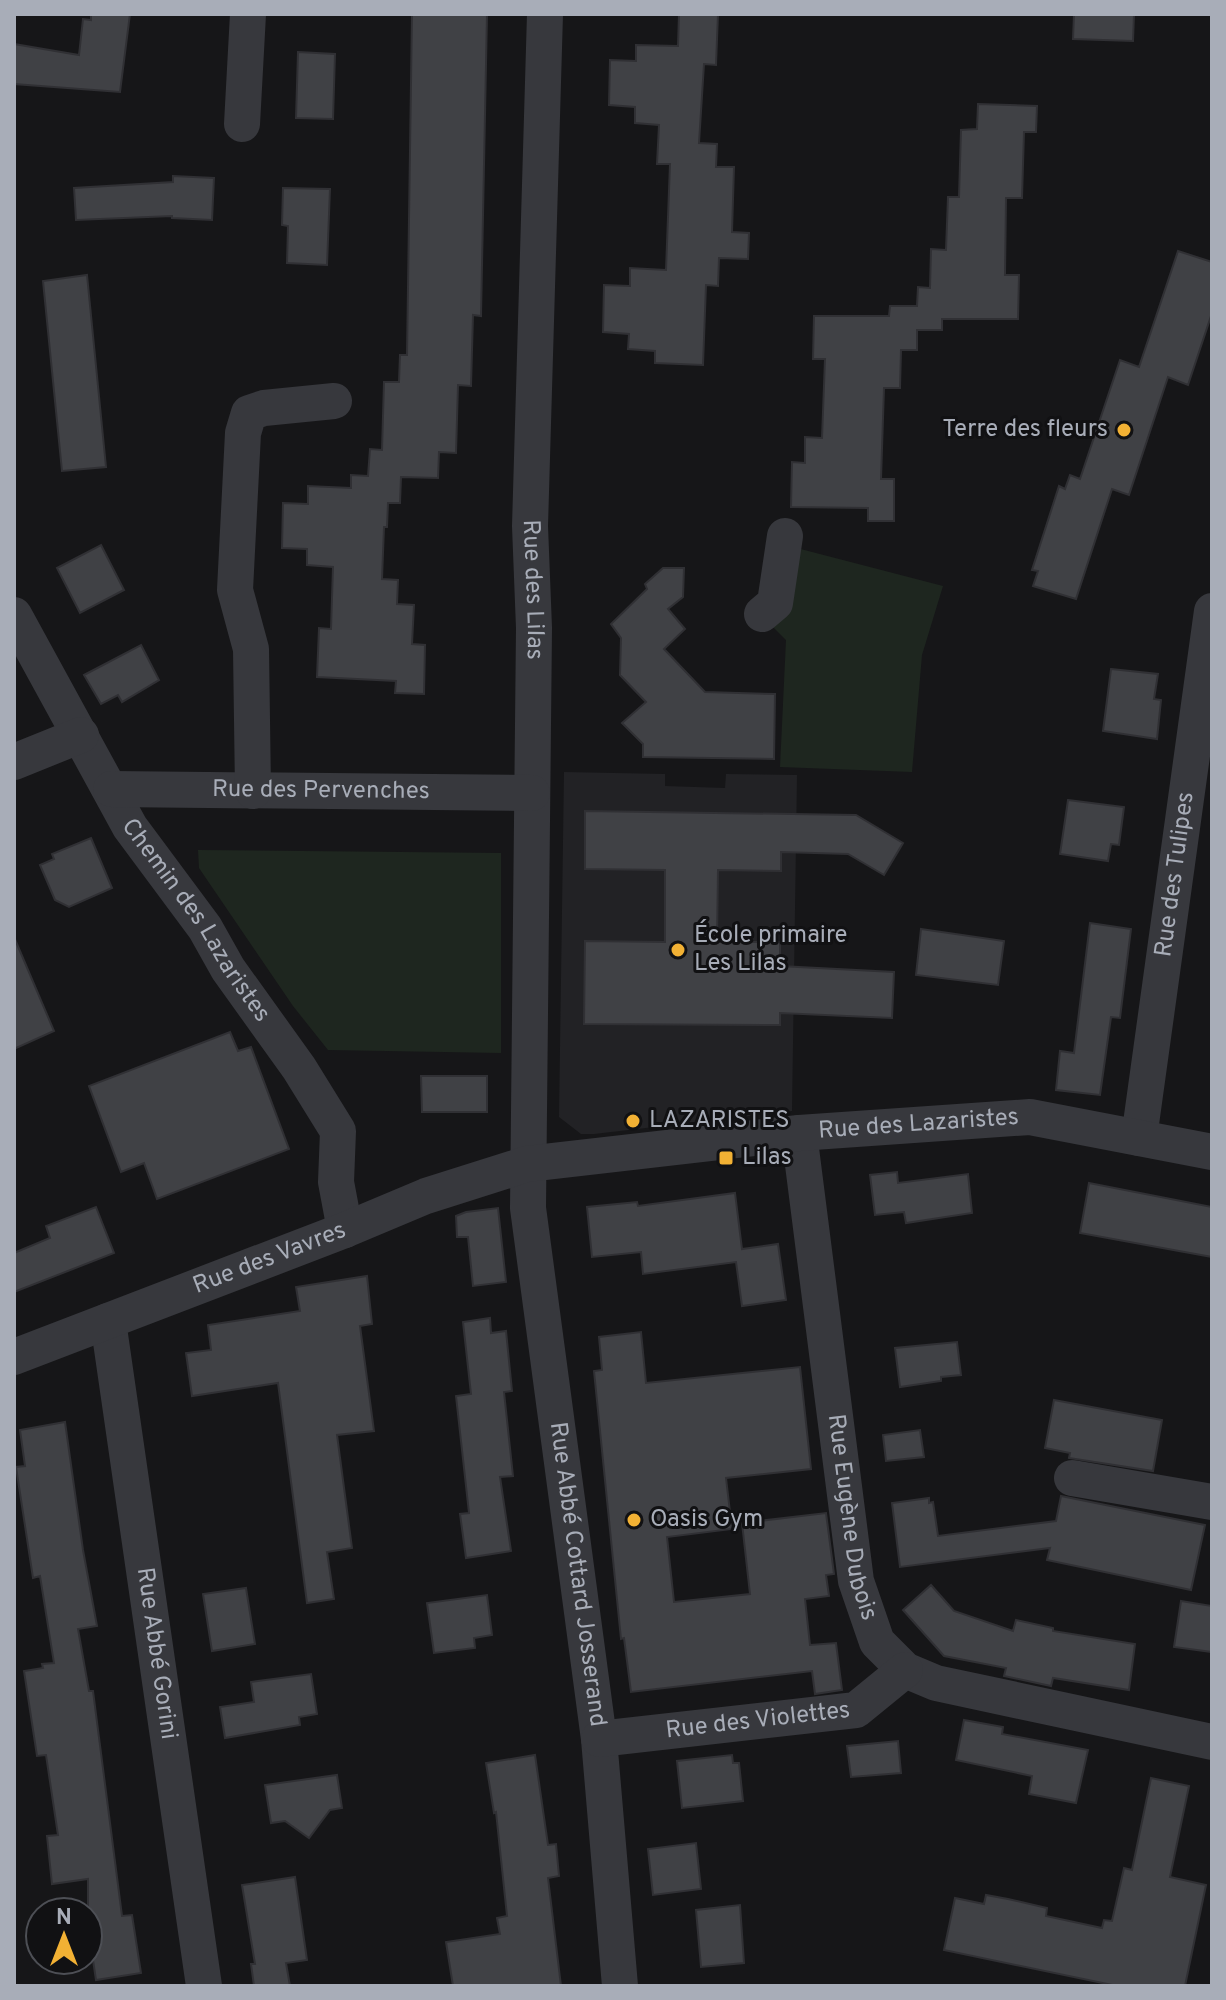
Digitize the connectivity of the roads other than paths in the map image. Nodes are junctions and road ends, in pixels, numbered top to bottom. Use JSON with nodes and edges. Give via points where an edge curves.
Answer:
{"nodes":[{"id":1,"x":248,"y":14,"type":"edge"},
{"id":2,"x":545,"y":14,"type":"edge"},
{"id":3,"x":242,"y":124,"type":"dead end"},
{"id":4,"x":334,"y":401,"type":"dead end"},
{"id":5,"x":785,"y":536,"type":"dead end"},
{"id":6,"x":1212,"y":611,"type":"edge"},
{"id":7,"x":762,"y":614,"type":"dead end"},
{"id":8,"x":14,"y":615,"type":"edge"},
{"id":9,"x":81,"y":735,"type":"junction"},
{"id":10,"x":14,"y":762,"type":"edge"},
{"id":11,"x":111,"y":789,"type":"junction"},
{"id":12,"x":253,"y":791,"type":"junction"},
{"id":13,"x":532,"y":793,"type":"junction"},
{"id":14,"x":1198,"y":825,"type":"edge"},
{"id":15,"x":799,"y":1133,"type":"junction"},
{"id":16,"x":1139,"y":1138,"type":"junction"},
{"id":17,"x":1212,"y":1152,"type":"edge"},
{"id":18,"x":527,"y":1164,"type":"junction"},
{"id":19,"x":345,"y":1230,"type":"junction"},
{"id":20,"x":108,"y":1321,"type":"junction"},
{"id":21,"x":14,"y":1357,"type":"edge"},
{"id":22,"x":1072,"y":1478,"type":"dead end"},
{"id":23,"x":1212,"y":1502,"type":"edge"},
{"id":24,"x":905,"y":1670,"type":"junction"},
{"id":25,"x":599,"y":1739,"type":"junction"},
{"id":26,"x":1212,"y":1742,"type":"edge"},
{"id":27,"x":204,"y":1986,"type":"edge"},
{"id":28,"x":620,"y":1986,"type":"edge"}],
"edges":[{"from":1,"to":3,"type":"street"},
{"from":2,"to":13,"type":"street","name":"Rue des Lilas","via":[[530,526]]},
{"from":4,"to":12,"type":"street","via":[[249,413],[243,433],[235,590],[251,649]]},
{"from":5,"to":7,"type":"street","via":[[775,603]]},
{"from":6,"to":14,"type":"street","name":"Rue des Tulipes"},
{"from":8,"to":9,"type":"street","name":"Chemin des Lazaristes"},
{"from":9,"to":10,"type":"street"},
{"from":9,"to":11,"type":"street","name":"Chemin des Lazaristes"},
{"from":11,"to":12,"type":"street","name":"Rue des Pervenches"},
{"from":11,"to":19,"type":"street","name":"Chemin des Lazaristes","via":[[130,827],[205,928],[338,1131],[336,1182]]},
{"from":12,"to":13,"type":"street","name":"Rue des Pervenches"},
{"from":13,"to":18,"type":"street","name":"Rue des Lilas"},
{"from":14,"to":16,"type":"street","name":"Rue des Tulipes"},
{"from":15,"to":16,"type":"street","name":"Rue des Lazaristes","via":[[1030,1117]]},
{"from":15,"to":18,"type":"street","name":"Rue des Lazaristes"},
{"from":15,"to":24,"type":"street","name":"Rue Eugène Dubois","via":[[856,1581],[877,1642]]},
{"from":16,"to":17,"type":"street","name":"Rue des Lazaristes"},
{"from":18,"to":19,"type":"street","name":"Rue des Vavres","via":[[426,1196]]},
{"from":18,"to":25,"type":"street","name":"Rue Abbé Cottard Josserand","via":[[528,1208]]},
{"from":19,"to":20,"type":"street","name":"Rue des Vavres"},
{"from":20,"to":21,"type":"street","name":"Rue des Vavres"},
{"from":20,"to":27,"type":"street","name":"Rue Abbé Gorini"},
{"from":22,"to":23,"type":"street"},
{"from":24,"to":25,"type":"street","name":"Rue des Violettes","via":[[856,1710]]},
{"from":24,"to":26,"type":"street","name":"Rue Eugène Dubois","via":[[936,1683]]},
{"from":25,"to":28,"type":"street","name":"Rue Abbé Cottard Josserand"}]}
